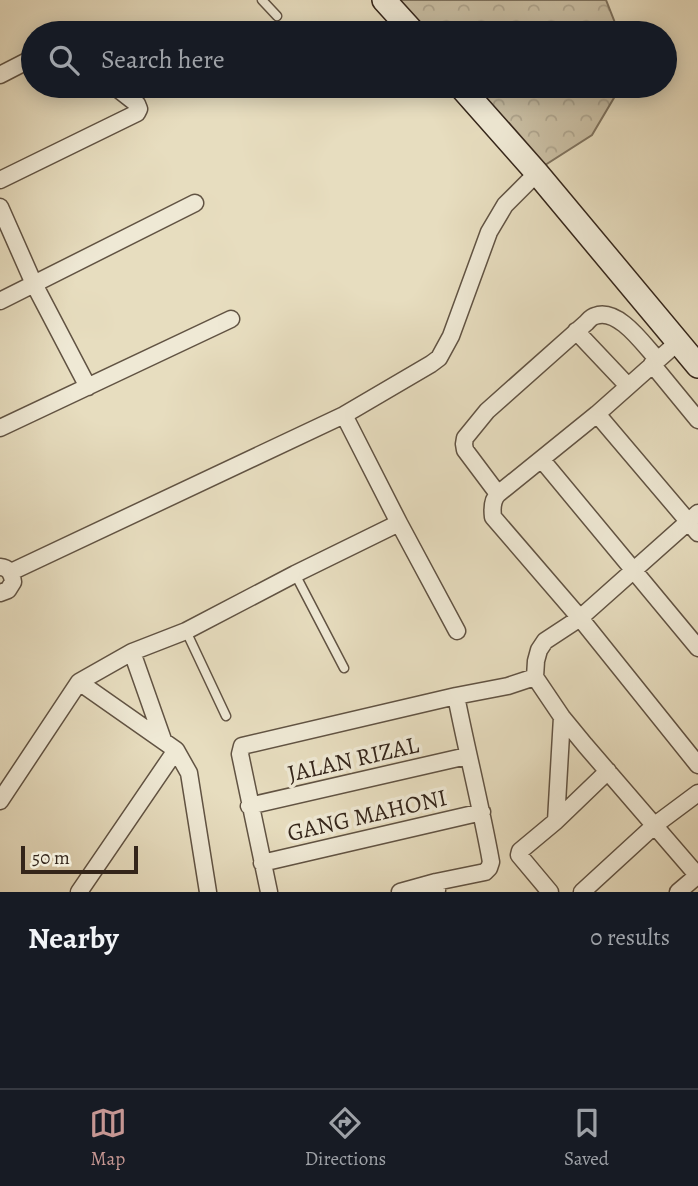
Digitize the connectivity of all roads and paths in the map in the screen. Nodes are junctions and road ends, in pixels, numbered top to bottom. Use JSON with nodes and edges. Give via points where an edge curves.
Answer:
{"nodes":[{"id":1,"x":262,"y":0,"type":"edge"},
{"id":2,"x":384,"y":0,"type":"edge"},
{"id":3,"x":277,"y":16,"type":"dead end"},
{"id":4,"x":403,"y":21,"type":"edge"},
{"id":5,"x":21,"y":64,"type":"edge"},
{"id":6,"x":0,"y":75,"type":"edge"},
{"id":7,"x":129,"y":98,"type":"edge"},
{"id":8,"x":471,"y":98,"type":"edge"},
{"id":9,"x":537,"y":173,"type":"junction"},
{"id":10,"x":0,"y":180,"type":"edge"},
{"id":11,"x":195,"y":203,"type":"dead end"},
{"id":12,"x":0,"y":207,"type":"edge"},
{"id":13,"x":34,"y":284,"type":"junction"},
{"id":14,"x":0,"y":301,"type":"edge"},
{"id":15,"x":231,"y":319,"type":"dead end"},
{"id":16,"x":576,"y":331,"type":"junction"},
{"id":17,"x":677,"y":343,"type":"junction"},
{"id":18,"x":655,"y":362,"type":"junction"},
{"id":19,"x":698,"y":366,"type":"edge"},
{"id":20,"x":628,"y":386,"type":"junction"},
{"id":21,"x":88,"y":387,"type":"junction"},
{"id":22,"x":597,"y":414,"type":"junction"},
{"id":23,"x":344,"y":415,"type":"junction"},
{"id":24,"x":698,"y":420,"type":"edge"},
{"id":25,"x":0,"y":428,"type":"edge"},
{"id":26,"x":542,"y":460,"type":"junction"},
{"id":27,"x":498,"y":494,"type":"junction"},
{"id":28,"x":695,"y":522,"type":"edge"},
{"id":29,"x":399,"y":523,"type":"junction"},
{"id":30,"x":633,"y":569,"type":"junction"},
{"id":31,"x":5,"y":570,"type":"edge"},
{"id":32,"x":295,"y":574,"type":"junction"},
{"id":33,"x":0,"y":593,"type":"edge"},
{"id":34,"x":580,"y":618,"type":"junction"},
{"id":35,"x":186,"y":631,"type":"junction"},
{"id":36,"x":457,"y":631,"type":"dead end"},
{"id":37,"x":698,"y":648,"type":"edge"},
{"id":38,"x":132,"y":652,"type":"junction"},
{"id":39,"x":344,"y":668,"type":"dead end"},
{"id":40,"x":531,"y":679,"type":"junction"},
{"id":41,"x":79,"y":682,"type":"junction"},
{"id":42,"x":456,"y":696,"type":"junction"},
{"id":43,"x":226,"y":716,"type":"dead end"},
{"id":44,"x":562,"y":717,"type":"junction"},
{"id":45,"x":169,"y":745,"type":"junction"},
{"id":46,"x":467,"y":756,"type":"junction"},
{"id":47,"x":698,"y":765,"type":"edge"},
{"id":48,"x":608,"y":771,"type":"junction"},
{"id":49,"x":698,"y":793,"type":"edge"},
{"id":50,"x":0,"y":802,"type":"edge"},
{"id":51,"x":249,"y":806,"type":"junction"},
{"id":52,"x":482,"y":813,"type":"junction"},
{"id":53,"x":556,"y":821,"type":"junction"},
{"id":54,"x":655,"y":825,"type":"junction"},
{"id":55,"x":262,"y":863,"type":"junction"},
{"id":56,"x":698,"y":875,"type":"edge"},
{"id":57,"x":437,"y":887,"type":"edge"},
{"id":58,"x":79,"y":892,"type":"edge"},
{"id":59,"x":208,"y":892,"type":"edge"},
{"id":60,"x":268,"y":892,"type":"edge"},
{"id":61,"x":400,"y":892,"type":"edge"},
{"id":62,"x":550,"y":892,"type":"edge"},
{"id":63,"x":582,"y":892,"type":"edge"},
{"id":64,"x":678,"y":892,"type":"edge"}],
"edges":[{"from":1,"to":3,"type":"lane"},
{"from":2,"to":4,"type":"main road"},
{"from":5,"to":6,"type":"street"},
{"from":7,"to":10,"type":"street","via":[[137,104],[137,113]]},
{"from":8,"to":9,"type":"main road"},
{"from":9,"to":17,"type":"main road"},
{"from":9,"to":23,"type":"street","via":[[505,205],[489,232],[452,336],[439,358]]},
{"from":11,"to":13,"type":"street"},
{"from":12,"to":13,"type":"street"},
{"from":13,"to":14,"type":"street"},
{"from":13,"to":21,"type":"street"},
{"from":15,"to":21,"type":"street"},
{"from":16,"to":18,"type":"street","via":[[595,316],[622,321]]},
{"from":16,"to":20,"type":"street"},
{"from":16,"to":27,"type":"street","via":[[487,411],[465,438],[465,450]]},
{"from":17,"to":18,"type":"street"},
{"from":17,"to":19,"type":"main road"},
{"from":18,"to":20,"type":"street"},
{"from":18,"to":24,"type":"street"},
{"from":20,"to":22,"type":"street"},
{"from":21,"to":25,"type":"street"},
{"from":22,"to":26,"type":"street"},
{"from":22,"to":28,"type":"street"},
{"from":23,"to":29,"type":"street"},
{"from":23,"to":31,"type":"street"},
{"from":26,"to":27,"type":"street"},
{"from":26,"to":30,"type":"street"},
{"from":27,"to":34,"type":"street","via":[[493,517]]},
{"from":28,"to":30,"type":"street"},
{"from":29,"to":32,"type":"street"},
{"from":29,"to":36,"type":"street"},
{"from":30,"to":34,"type":"street"},
{"from":30,"to":37,"type":"street"},
{"from":31,"to":33,"type":"street","via":[[12,587]]},
{"from":32,"to":35,"type":"street"},
{"from":32,"to":39,"type":"lane"},
{"from":34,"to":40,"type":"street","via":[[545,641]]},
{"from":34,"to":47,"type":"street"},
{"from":35,"to":38,"type":"street"},
{"from":35,"to":43,"type":"lane"},
{"from":38,"to":41,"type":"street"},
{"from":38,"to":45,"type":"street"},
{"from":40,"to":42,"type":"street"},
{"from":40,"to":44,"type":"street"},
{"from":41,"to":45,"type":"street"},
{"from":41,"to":50,"type":"street"},
{"from":42,"to":46,"type":"street"},
{"from":42,"to":51,"type":"street","via":[[242,746]]},
{"from":44,"to":48,"type":"street"},
{"from":44,"to":53,"type":"street"},
{"from":45,"to":58,"type":"street"},
{"from":45,"to":59,"type":"street","via":[[189,773]]},
{"from":46,"to":51,"type":"street","name":"JALAN RIZAL"},
{"from":46,"to":52,"type":"street"},
{"from":48,"to":53,"type":"street"},
{"from":48,"to":54,"type":"street"},
{"from":49,"to":54,"type":"street"},
{"from":51,"to":55,"type":"street"},
{"from":52,"to":55,"type":"street","name":"GANG MAHONI"},
{"from":52,"to":57,"type":"street","via":[[489,868]]},
{"from":53,"to":62,"type":"street","via":[[519,855]]},
{"from":54,"to":56,"type":"street"},
{"from":54,"to":63,"type":"street"},
{"from":55,"to":60,"type":"street"},
{"from":56,"to":64,"type":"street"},
{"from":57,"to":61,"type":"street"}]}
